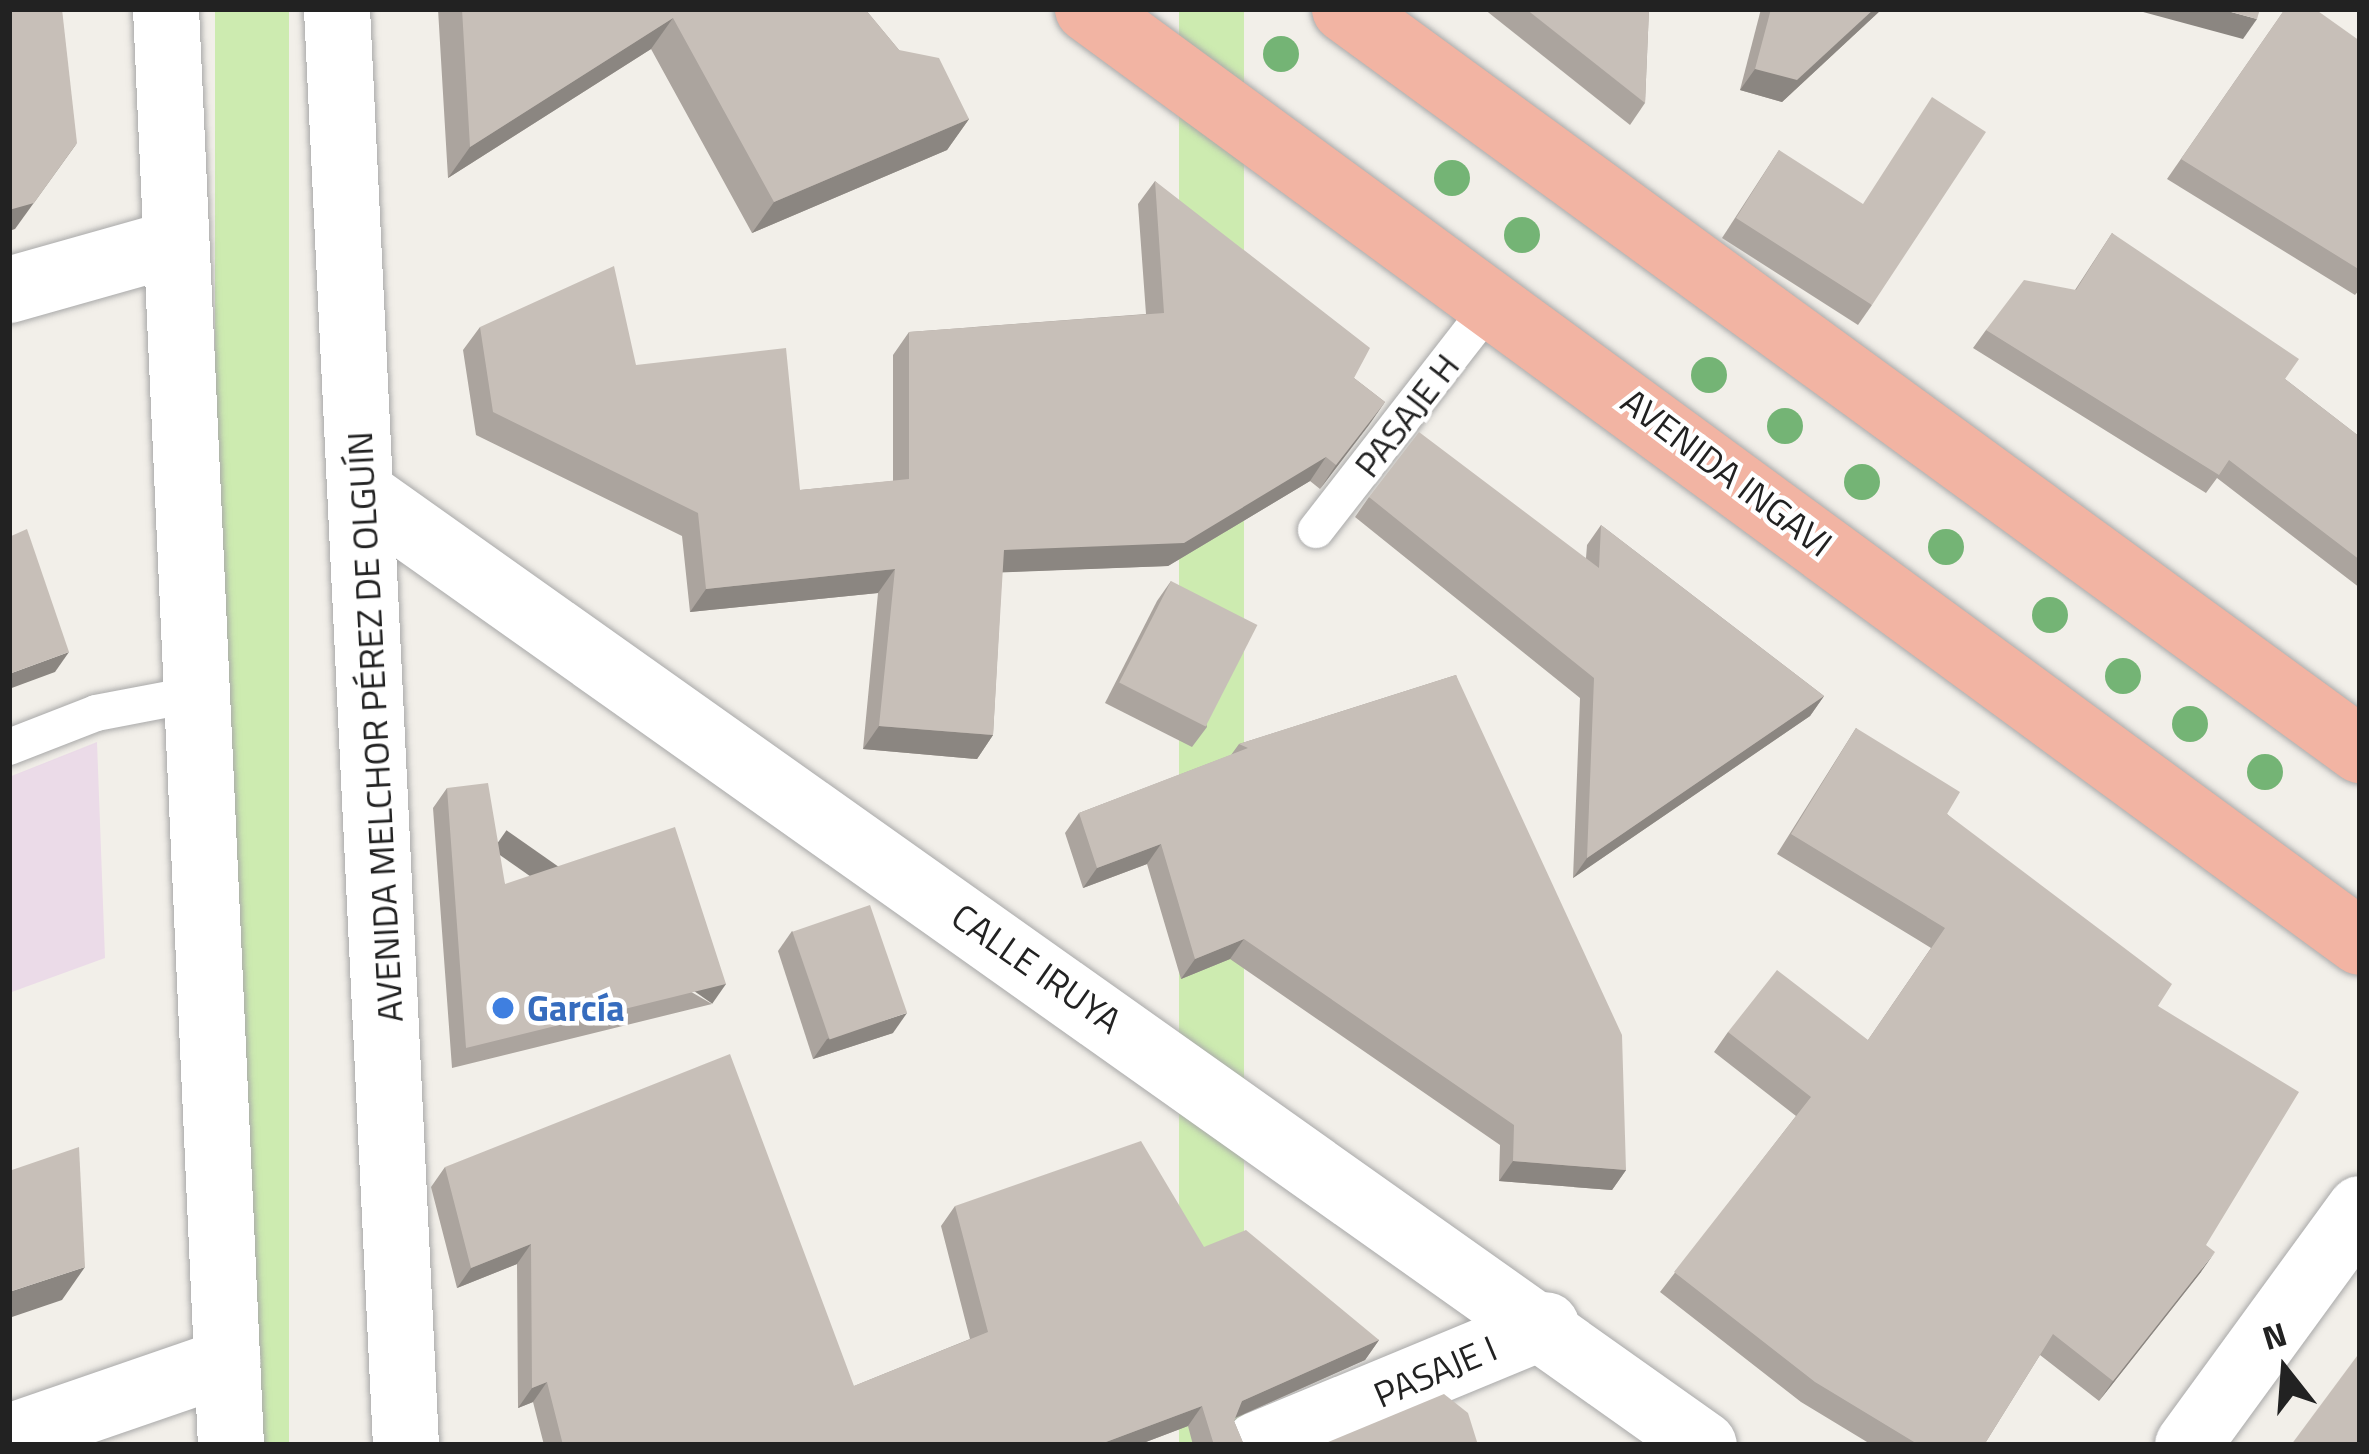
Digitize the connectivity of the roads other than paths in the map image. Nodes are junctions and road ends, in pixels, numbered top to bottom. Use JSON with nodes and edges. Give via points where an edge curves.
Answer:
{"nodes":[{"id":1,"x":166,"y":9,"type":"edge"},
{"id":2,"x":337,"y":9,"type":"edge"},
{"id":3,"x":1088,"y":9,"type":"edge"},
{"id":4,"x":1345,"y":9,"type":"edge"},
{"id":5,"x":175,"y":243,"type":"junction"},
{"id":6,"x":9,"y":290,"type":"edge"},
{"id":7,"x":1495,"y":300,"type":"junction"},
{"id":8,"x":365,"y":496,"type":"junction"},
{"id":9,"x":1316,"y":530,"type":"dead end"},
{"id":10,"x":196,"y":694,"type":"junction"},
{"id":11,"x":9,"y":747,"type":"edge"},
{"id":12,"x":2360,"y":750,"type":"edge"},
{"id":13,"x":2360,"y":942,"type":"edge"},
{"id":14,"x":2360,"y":1209,"type":"edge"},
{"id":15,"x":1546,"y":1325,"type":"junction"},
{"id":16,"x":227,"y":1363,"type":"junction"},
{"id":17,"x":9,"y":1437,"type":"edge"},
{"id":18,"x":231,"y":1445,"type":"edge"},
{"id":19,"x":406,"y":1445,"type":"edge"},
{"id":20,"x":1257,"y":1445,"type":"edge"},
{"id":21,"x":1704,"y":1445,"type":"edge"},
{"id":22,"x":2188,"y":1445,"type":"edge"}],
"edges":[{"from":1,"to":5,"type":"street"},
{"from":2,"to":8,"type":"street","name":"AVENIDA MELCHOR PÉREZ DE OLGUÍN"},
{"from":3,"to":7,"type":"highway","name":"AVENIDA INGAVI"},
{"from":4,"to":12,"type":"highway"},
{"from":5,"to":6,"type":"street"},
{"from":5,"to":10,"type":"street"},
{"from":7,"to":9,"type":"lane","name":"PASAJE H"},
{"from":7,"to":13,"type":"highway","name":"AVENIDA INGAVI"},
{"from":8,"to":15,"type":"street","name":"CALLE IRUYA"},
{"from":8,"to":19,"type":"street","name":"AVENIDA MELCHOR PÉREZ DE OLGUÍN"},
{"from":10,"to":11,"type":"lane","via":[[96,713]]},
{"from":10,"to":16,"type":"street"},
{"from":14,"to":22,"type":"street"},
{"from":15,"to":20,"type":"street","name":"PASAJE I"},
{"from":15,"to":21,"type":"street","name":"CALLE IRUYA"},
{"from":16,"to":17,"type":"street"},
{"from":16,"to":18,"type":"street"}]}
